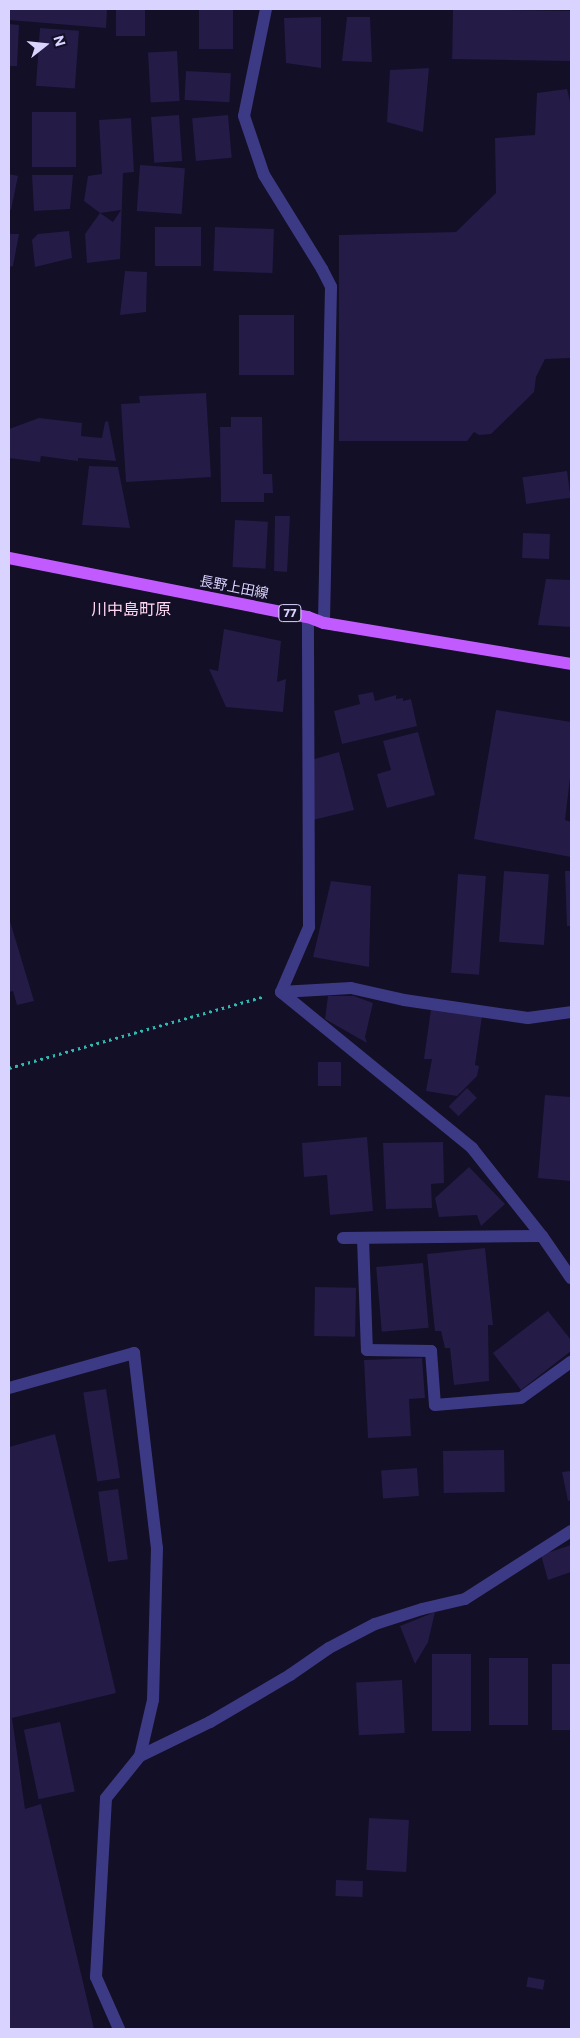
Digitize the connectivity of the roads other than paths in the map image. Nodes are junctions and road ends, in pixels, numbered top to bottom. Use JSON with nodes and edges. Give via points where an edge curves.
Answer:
{"nodes":[{"id":1,"x":266,"y":9,"type":"edge"},
{"id":2,"x":9,"y":558,"type":"edge"},
{"id":3,"x":308,"y":617,"type":"junction"},
{"id":4,"x":324,"y":623,"type":"junction"},
{"id":5,"x":571,"y":664,"type":"edge"},
{"id":6,"x":282,"y":992,"type":"junction"},
{"id":7,"x":571,"y":1012,"type":"edge"},
{"id":8,"x":542,"y":1236,"type":"junction"},
{"id":9,"x":343,"y":1238,"type":"dead end"},
{"id":10,"x":363,"y":1238,"type":"junction"},
{"id":11,"x":571,"y":1278,"type":"edge"},
{"id":12,"x":571,"y":1362,"type":"edge"},
{"id":13,"x":9,"y":1388,"type":"edge"},
{"id":14,"x":571,"y":1531,"type":"edge"},
{"id":15,"x":140,"y":1756,"type":"junction"},
{"id":16,"x":119,"y":2029,"type":"edge"}],
"edges":[{"from":1,"to":4,"type":"street","via":[[244,116],[264,175],[331,287]]},
{"from":2,"to":3,"type":"main road","name":"長野上田線","number":"77"},
{"from":3,"to":4,"type":"main road","name":"長野上田線","number":"77"},
{"from":3,"to":6,"type":"street","via":[[309,927]]},
{"from":4,"to":5,"type":"main road","name":"長野上田線","number":"77"},
{"from":6,"to":7,"type":"street","via":[[351,988],[404,1000],[528,1018]]},
{"from":6,"to":8,"type":"street","via":[[472,1148]]},
{"from":8,"to":10,"type":"street"},
{"from":8,"to":11,"type":"street"},
{"from":9,"to":10,"type":"street"},
{"from":10,"to":12,"type":"street","via":[[367,1350],[431,1351],[435,1405],[521,1398]]},
{"from":13,"to":15,"type":"street","via":[[134,1352],[157,1548],[153,1700]]},
{"from":14,"to":15,"type":"street","via":[[465,1599],[376,1624],[329,1648],[210,1722]]},
{"from":15,"to":16,"type":"street","via":[[106,1798],[96,1977]]}]}
